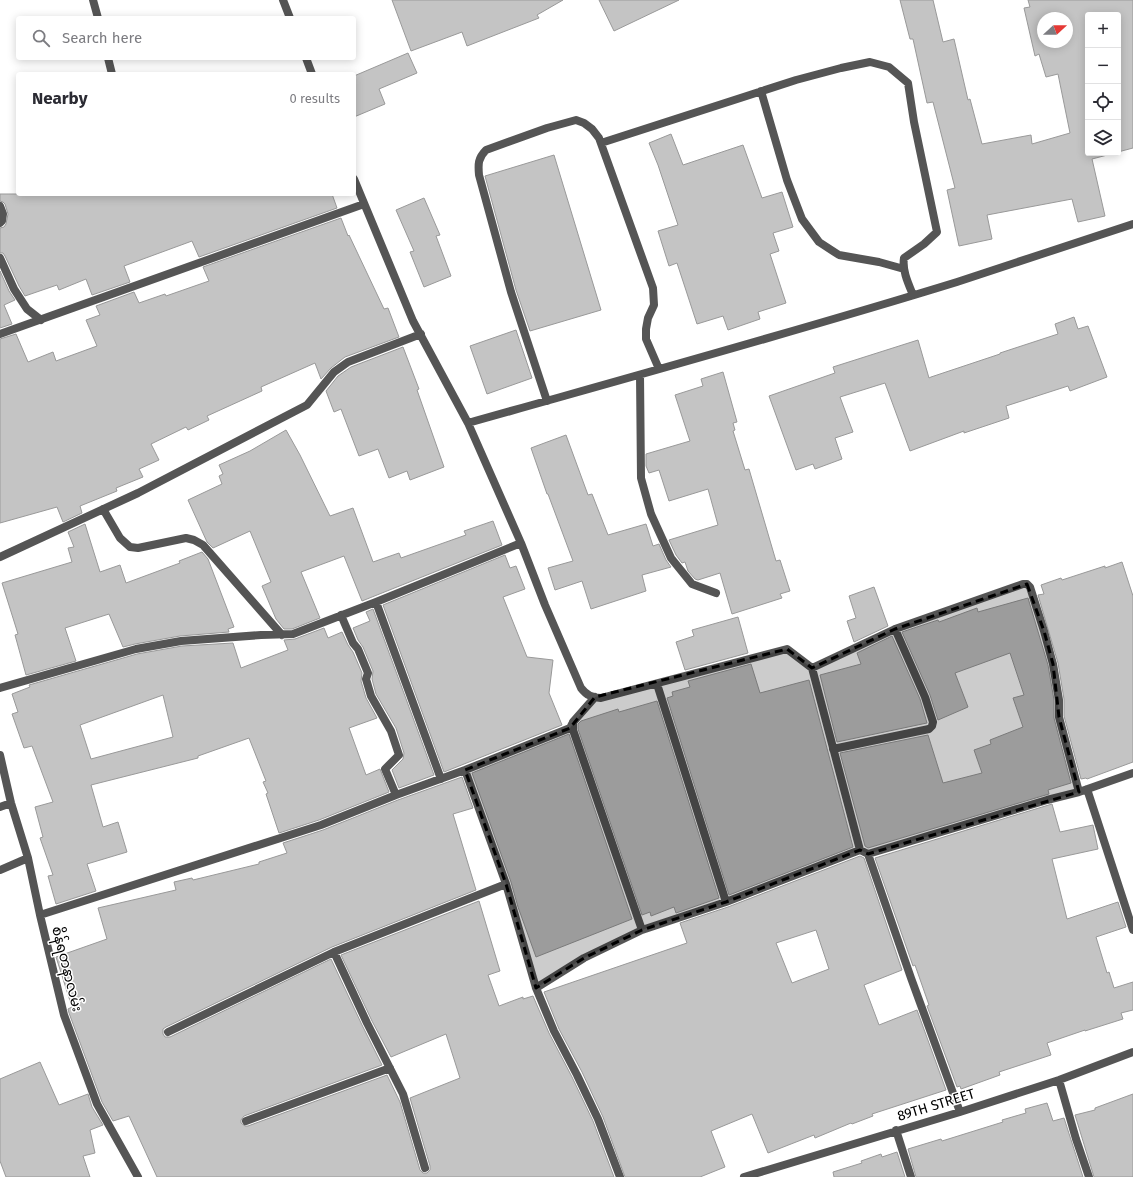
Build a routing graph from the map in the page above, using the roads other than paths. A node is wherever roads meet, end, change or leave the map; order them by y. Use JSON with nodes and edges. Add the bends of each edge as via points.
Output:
{"nodes":[{"id":1,"x":93,"y":0,"type":"edge"},
{"id":2,"x":283,"y":0,"type":"edge"},
{"id":3,"x":97,"y":16,"type":"edge"},
{"id":4,"x":289,"y":16,"type":"edge"},
{"id":5,"x":108,"y":60,"type":"edge"},
{"id":6,"x":307,"y":60,"type":"edge"},
{"id":7,"x":112,"y":72,"type":"edge"},
{"id":8,"x":311,"y":72,"type":"edge"},
{"id":9,"x":761,"y":91,"type":"junction"},
{"id":10,"x":601,"y":143,"type":"junction"},
{"id":11,"x":356,"y":183,"type":"edge"},
{"id":12,"x":364,"y":204,"type":"junction"},
{"id":13,"x":0,"y":206,"type":"edge"},
{"id":14,"x":0,"y":223,"type":"edge"},
{"id":15,"x":1133,"y":224,"type":"edge"},
{"id":16,"x":0,"y":258,"type":"edge"},
{"id":17,"x":904,"y":269,"type":"junction"},
{"id":18,"x":913,"y":295,"type":"junction"},
{"id":19,"x":40,"y":320,"type":"junction"},
{"id":20,"x":0,"y":334,"type":"edge"},
{"id":21,"x":420,"y":334,"type":"junction"},
{"id":22,"x":659,"y":369,"type":"junction"},
{"id":23,"x":640,"y":375,"type":"junction"},
{"id":24,"x":547,"y":401,"type":"junction"},
{"id":25,"x":468,"y":423,"type":"junction"},
{"id":26,"x":103,"y":509,"type":"junction"},
{"id":27,"x":521,"y":543,"type":"junction"},
{"id":28,"x":0,"y":557,"type":"edge"},
{"id":29,"x":716,"y":593,"type":"dead end"},
{"id":30,"x":376,"y":602,"type":"junction"},
{"id":31,"x":341,"y":615,"type":"junction"},
{"id":32,"x":895,"y":629,"type":"junction"},
{"id":33,"x":282,"y":635,"type":"junction"},
{"id":34,"x":812,"y":668,"type":"junction"},
{"id":35,"x":657,"y":684,"type":"junction"},
{"id":36,"x":0,"y":688,"type":"edge"},
{"id":37,"x":595,"y":697,"type":"junction"},
{"id":38,"x":573,"y":722,"type":"junction"},
{"id":39,"x":833,"y":749,"type":"junction"},
{"id":40,"x":0,"y":755,"type":"edge"},
{"id":41,"x":465,"y":770,"type":"junction"},
{"id":42,"x":1133,"y":773,"type":"edge"},
{"id":43,"x":441,"y":778,"type":"junction"},
{"id":44,"x":1083,"y":790,"type":"junction"},
{"id":45,"x":396,"y":795,"type":"junction"},
{"id":46,"x":11,"y":803,"type":"junction"},
{"id":47,"x":0,"y":807,"type":"edge"},
{"id":48,"x":860,"y":850,"type":"junction"},
{"id":49,"x":868,"y":854,"type":"junction"},
{"id":50,"x":28,"y":858,"type":"junction"},
{"id":51,"x":0,"y":870,"type":"edge"},
{"id":52,"x":506,"y":884,"type":"junction"},
{"id":53,"x":726,"y":902,"type":"junction"},
{"id":54,"x":40,"y":915,"type":"junction"},
{"id":55,"x":642,"y":930,"type":"junction"},
{"id":56,"x":1133,"y":930,"type":"edge"},
{"id":57,"x":334,"y":952,"type":"junction"},
{"id":58,"x":536,"y":988,"type":"junction"},
{"id":59,"x":168,"y":1032,"type":"dead end"},
{"id":60,"x":1133,"y":1052,"type":"edge"},
{"id":61,"x":390,"y":1068,"type":"junction"},
{"id":62,"x":1059,"y":1080,"type":"junction"},
{"id":63,"x":960,"y":1112,"type":"junction"},
{"id":64,"x":246,"y":1121,"type":"dead end"},
{"id":65,"x":896,"y":1130,"type":"junction"},
{"id":66,"x":425,"y":1168,"type":"dead end"},
{"id":67,"x":138,"y":1177,"type":"edge"},
{"id":68,"x":620,"y":1177,"type":"edge"},
{"id":69,"x":744,"y":1177,"type":"edge"},
{"id":70,"x":911,"y":1177,"type":"edge"},
{"id":71,"x":1089,"y":1177,"type":"edge"}],
"edges":[{"from":1,"to":3,"type":"street"},
{"from":2,"to":4,"type":"street"},
{"from":5,"to":7,"type":"street"},
{"from":6,"to":8,"type":"street"},
{"from":9,"to":10,"type":"street"},
{"from":9,"to":17,"type":"street","via":[[787,180],[802,219],[819,242],[839,255]]},
{"from":9,"to":17,"type":"street","via":[[870,62],[889,67],[908,83],[937,232],[904,258]]},
{"from":10,"to":22,"type":"street","via":[[654,288],[654,305],[648,318],[646,339]]},
{"from":10,"to":24,"type":"street","via":[[592,129],[576,120],[486,150],[478,163],[479,175],[511,292]]},
{"from":11,"to":12,"type":"street"},
{"from":12,"to":19,"type":"street"},
{"from":12,"to":21,"type":"street"},
{"from":13,"to":14,"type":"street","via":[[3,214]]},
{"from":15,"to":18,"type":"street"},
{"from":16,"to":19,"type":"street","via":[[14,289],[27,309]]},
{"from":17,"to":18,"type":"street"},
{"from":18,"to":22,"type":"street"},
{"from":19,"to":20,"type":"street"},
{"from":21,"to":25,"type":"street"},
{"from":21,"to":26,"type":"street","via":[[348,362],[334,372],[307,406]]},
{"from":22,"to":23,"type":"street"},
{"from":23,"to":24,"type":"street"},
{"from":23,"to":29,"type":"street","via":[[641,478],[651,514],[671,558],[683,574],[692,584]]},
{"from":24,"to":25,"type":"street"},
{"from":25,"to":27,"type":"street"},
{"from":26,"to":28,"type":"street"},
{"from":26,"to":33,"type":"street","via":[[120,538],[130,547],[138,548],[186,538],[203,545]]},
{"from":27,"to":30,"type":"street"},
{"from":27,"to":37,"type":"street","via":[[581,688],[586,694]]},
{"from":30,"to":31,"type":"street"},
{"from":30,"to":43,"type":"street"},
{"from":31,"to":33,"type":"street","via":[[293,634]]},
{"from":31,"to":45,"type":"street","via":[[368,673],[366,680],[371,696],[391,731],[399,755],[385,769]]},
{"from":32,"to":34,"type":"street"},
{"from":32,"to":39,"type":"street","via":[[925,697],[932,726],[930,729]]},
{"from":32,"to":44,"type":"street","via":[[1027,584],[1053,664],[1059,717]]},
{"from":33,"to":36,"type":"street","via":[[261,634],[181,641],[136,649]]},
{"from":34,"to":35,"type":"street","via":[[787,649]]},
{"from":34,"to":39,"type":"street"},
{"from":35,"to":37,"type":"street","via":[[601,698]]},
{"from":35,"to":53,"type":"street"},
{"from":37,"to":38,"type":"street"},
{"from":38,"to":41,"type":"street","via":[[570,728]]},
{"from":38,"to":55,"type":"street","via":[[573,730]]},
{"from":39,"to":48,"type":"street"},
{"from":40,"to":46,"type":"street","name":"စိန်ရတနာလမ်း"},
{"from":41,"to":43,"type":"street"},
{"from":41,"to":52,"type":"street"},
{"from":42,"to":44,"type":"street"},
{"from":43,"to":45,"type":"street"},
{"from":44,"to":49,"type":"street"},
{"from":44,"to":56,"type":"street"},
{"from":45,"to":54,"type":"street","via":[[321,825]]},
{"from":46,"to":47,"type":"street"},
{"from":46,"to":50,"type":"street","name":"စိန်ရတနာလမ်း"},
{"from":48,"to":49,"type":"street"},
{"from":48,"to":53,"type":"street"},
{"from":49,"to":63,"type":"street"},
{"from":50,"to":51,"type":"street"},
{"from":50,"to":54,"type":"street","name":"စိန်ရတနာလမ်း"},
{"from":52,"to":57,"type":"street"},
{"from":52,"to":58,"type":"street"},
{"from":53,"to":55,"type":"street"},
{"from":54,"to":67,"type":"street","name":"စိန်ရတနာလမ်း","via":[[64,1015],[97,1104]]},
{"from":55,"to":58,"type":"street","via":[[584,958]]},
{"from":57,"to":59,"type":"street"},
{"from":57,"to":61,"type":"street"},
{"from":58,"to":68,"type":"street","via":[[554,1031],[598,1119]]},
{"from":60,"to":62,"type":"street","name":"89TH STREET"},
{"from":61,"to":64,"type":"street"},
{"from":61,"to":66,"type":"street","via":[[403,1094]]},
{"from":62,"to":63,"type":"street","name":"89TH STREET"},
{"from":62,"to":71,"type":"street"},
{"from":63,"to":65,"type":"street","name":"89TH STREET"},
{"from":65,"to":69,"type":"street","name":"89TH STREET"},
{"from":65,"to":70,"type":"street"}]}
